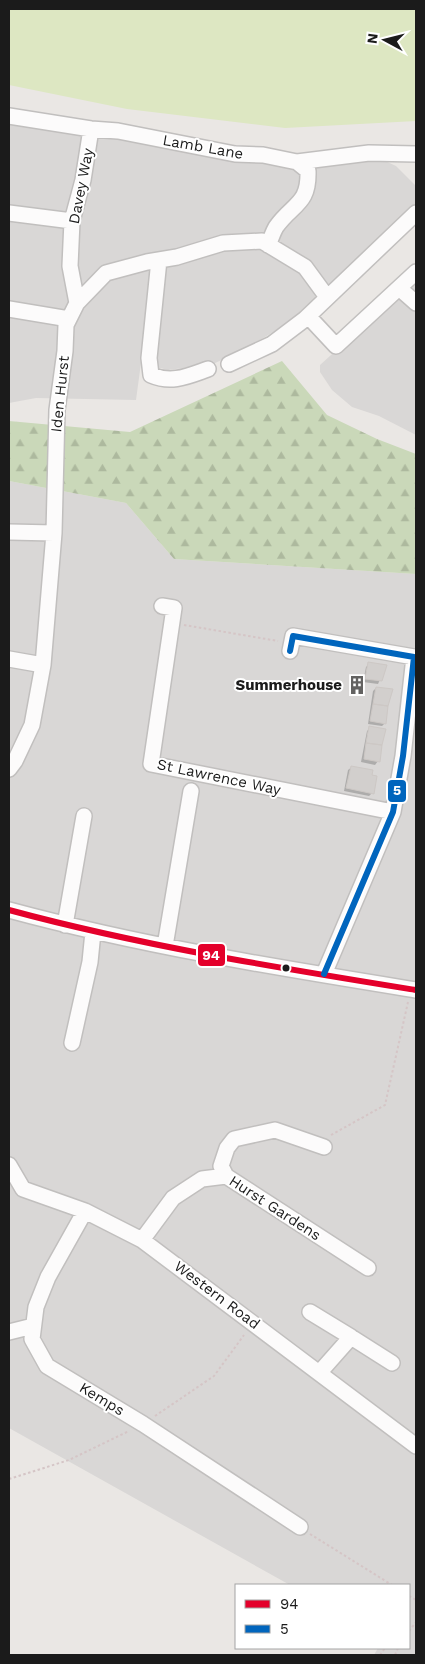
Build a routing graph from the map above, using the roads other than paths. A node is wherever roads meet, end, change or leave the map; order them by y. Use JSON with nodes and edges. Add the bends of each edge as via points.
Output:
{"nodes":[{"id":1,"x":9,"y":116,"type":"edge"},
{"id":2,"x":91,"y":129,"type":"junction"},
{"id":3,"x":416,"y":154,"type":"edge"},
{"id":4,"x":297,"y":162,"type":"junction"},
{"id":5,"x":9,"y":213,"type":"edge"},
{"id":6,"x":416,"y":213,"type":"edge"},
{"id":7,"x":72,"y":221,"type":"junction"},
{"id":8,"x":268,"y":245,"type":"junction"},
{"id":9,"x":159,"y":260,"type":"junction"},
{"id":10,"x":416,"y":272,"type":"edge"},
{"id":11,"x":399,"y":288,"type":"junction"},
{"id":12,"x":328,"y":297,"type":"junction"},
{"id":13,"x":77,"y":303,"type":"junction"},
{"id":14,"x":416,"y":303,"type":"edge"},
{"id":15,"x":9,"y":309,"type":"edge"},
{"id":16,"x":308,"y":316,"type":"junction"},
{"id":17,"x":69,"y":319,"type":"junction"},
{"id":18,"x":229,"y":364,"type":"dead end"},
{"id":19,"x":208,"y":369,"type":"dead end"},
{"id":20,"x":9,"y":532,"type":"edge"},
{"id":21,"x":54,"y":533,"type":"junction"},
{"id":22,"x":162,"y":606,"type":"dead end"},
{"id":23,"x":291,"y":647,"type":"road end"},
{"id":24,"x":9,"y":659,"type":"edge"},
{"id":25,"x":43,"y":665,"type":"junction"},
{"id":26,"x":9,"y":769,"type":"edge"},
{"id":27,"x":192,"y":791,"type":"dead end"},
{"id":28,"x":393,"y":812,"type":"junction"},
{"id":29,"x":84,"y":816,"type":"dead end"},
{"id":30,"x":9,"y":910,"type":"edge"},
{"id":31,"x":65,"y":924,"type":"junction"},
{"id":32,"x":93,"y":932,"type":"junction"},
{"id":33,"x":165,"y":946,"type":"junction"},
{"id":34,"x":324,"y":974,"type":"junction"},
{"id":35,"x":413,"y":990,"type":"edge"},
{"id":36,"x":72,"y":1043,"type":"dead end"},
{"id":37,"x":327,"y":1141,"type":"road end"},
{"id":38,"x":9,"y":1165,"type":"edge"},
{"id":39,"x":226,"y":1176,"type":"junction"},
{"id":40,"x":85,"y":1211,"type":"junction"},
{"id":41,"x":142,"y":1240,"type":"junction"},
{"id":42,"x":368,"y":1268,"type":"dead end"},
{"id":43,"x":310,"y":1312,"type":"dead end"},
{"id":44,"x":33,"y":1326,"type":"junction"},
{"id":45,"x":9,"y":1332,"type":"edge"},
{"id":46,"x":351,"y":1337,"type":"junction"},
{"id":47,"x":392,"y":1363,"type":"dead end"},
{"id":48,"x":320,"y":1372,"type":"junction"},
{"id":49,"x":416,"y":1446,"type":"edge"},
{"id":50,"x":300,"y":1527,"type":"road end"}],
"edges":[{"from":1,"to":2,"type":"street","name":"Lamb Lane"},
{"from":2,"to":4,"type":"street","name":"Lamb Lane"},
{"from":2,"to":7,"type":"street","name":"Davey Way"},
{"from":3,"to":4,"type":"street","name":"Lamb Lane","via":[[369,153]]},
{"from":4,"to":8,"type":"street","via":[[308,170],[308,188],[296,208],[276,227]]},
{"from":5,"to":7,"type":"street"},
{"from":6,"to":12,"type":"street"},
{"from":7,"to":13,"type":"street","name":"Davey Way","via":[[70,266]]},
{"from":8,"to":9,"type":"street","name":"Iden Hurst","via":[[262,241],[223,243]]},
{"from":8,"to":12,"type":"street","name":"Iden Hurst","via":[[305,267]]},
{"from":9,"to":13,"type":"street","name":"Iden Hurst","via":[[106,274]]},
{"from":9,"to":19,"type":"street","via":[[148,358],[151,375],[162,380],[176,380]]},
{"from":10,"to":11,"type":"street"},
{"from":11,"to":14,"type":"street"},
{"from":11,"to":16,"type":"street","via":[[336,346]]},
{"from":12,"to":16,"type":"street"},
{"from":13,"to":17,"type":"street","name":"Iden Hurst"},
{"from":15,"to":17,"type":"street"},
{"from":16,"to":18,"type":"street","via":[[272,344]]},
{"from":17,"to":21,"type":"street","name":"Iden Hurst","via":[[56,443]]},
{"from":20,"to":21,"type":"street"},
{"from":21,"to":25,"type":"street","name":"Iden Hurst"},
{"from":22,"to":28,"type":"street","name":"St Lawrence Way","via":[[174,608],[151,764]]},
{"from":23,"to":28,"type":"street","via":[[292,636],[414,657]]},
{"from":24,"to":25,"type":"street"},
{"from":25,"to":26,"type":"street","name":"Iden Hurst","via":[[32,725]]},
{"from":27,"to":33,"type":"street"},
{"from":28,"to":34,"type":"street"},
{"from":29,"to":31,"type":"street"},
{"from":30,"to":31,"type":"street"},
{"from":31,"to":32,"type":"street"},
{"from":32,"to":33,"type":"street"},
{"from":32,"to":36,"type":"street","via":[[90,962]]},
{"from":33,"to":34,"type":"street"},
{"from":34,"to":35,"type":"street"},
{"from":37,"to":39,"type":"street","via":[[275,1130],[234,1140],[227,1148],[221,1166]]},
{"from":38,"to":40,"type":"street","name":"Western Road","via":[[23,1189]]},
{"from":39,"to":41,"type":"street","name":"Hurst Gardens","via":[[202,1179],[172,1198]]},
{"from":39,"to":42,"type":"street","name":"Hurst Gardens"},
{"from":40,"to":41,"type":"street","name":"Western Road"},
{"from":40,"to":44,"type":"street","name":"Kemps","via":[[48,1277],[36,1307]]},
{"from":41,"to":48,"type":"street","name":"Western Road"},
{"from":43,"to":46,"type":"street"},
{"from":44,"to":45,"type":"street"},
{"from":44,"to":50,"type":"street","name":"Kemps","via":[[32,1339],[47,1366],[143,1424]]},
{"from":46,"to":47,"type":"street"},
{"from":46,"to":48,"type":"street"},
{"from":48,"to":49,"type":"street","name":"Western Road"}]}
